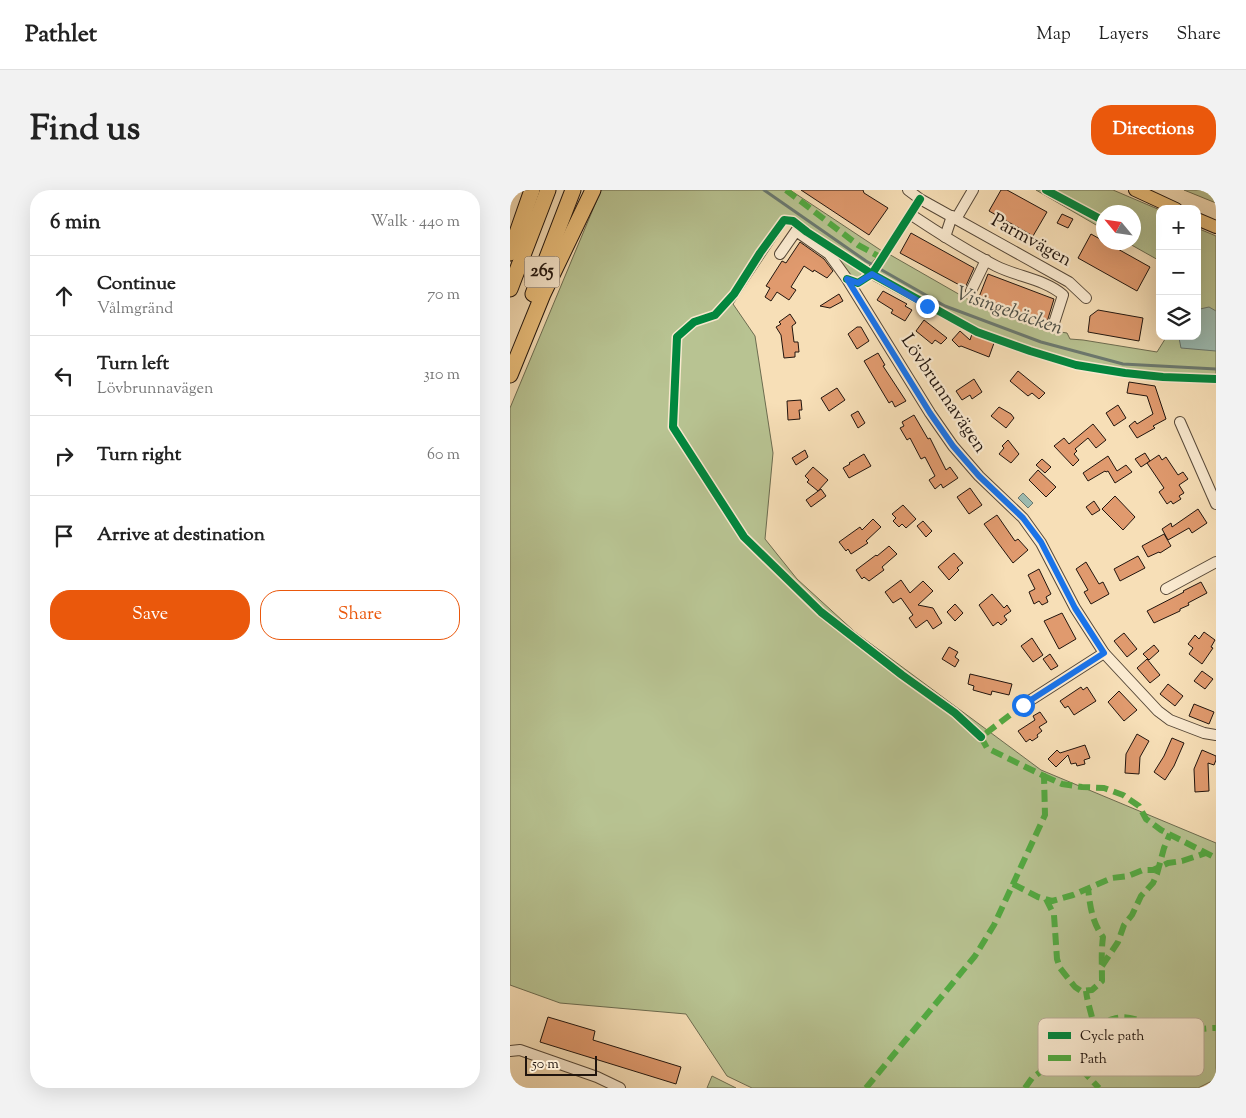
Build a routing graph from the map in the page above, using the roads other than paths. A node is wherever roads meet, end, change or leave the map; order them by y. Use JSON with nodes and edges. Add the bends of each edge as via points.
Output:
{"nodes":[{"id":1,"x":532,"y":190,"type":"edge"},
{"id":2,"x":548,"y":190,"type":"edge"},
{"id":3,"x":573,"y":190,"type":"edge"},
{"id":4,"x":593,"y":190,"type":"edge"},
{"id":5,"x":972,"y":190,"type":"edge"},
{"id":6,"x":1135,"y":190,"type":"edge"},
{"id":7,"x":1150,"y":190,"type":"edge"},
{"id":8,"x":911,"y":193,"type":"edge"},
{"id":9,"x":1168,"y":205,"type":"edge"},
{"id":10,"x":1171,"y":205,"type":"edge"},
{"id":11,"x":912,"y":216,"type":"dead end"},
{"id":12,"x":954,"y":218,"type":"junction"},
{"id":13,"x":1201,"y":221,"type":"edge"},
{"id":14,"x":1216,"y":227,"type":"edge"},
{"id":15,"x":945,"y":237,"type":"junction"},
{"id":16,"x":510,"y":253,"type":"edge"},
{"id":17,"x":780,"y":254,"type":"dead end"},
{"id":18,"x":986,"y":260,"type":"junction"},
{"id":19,"x":1033,"y":262,"type":"junction"},
{"id":20,"x":1026,"y":276,"type":"junction"},
{"id":21,"x":510,"y":289,"type":"edge"},
{"id":22,"x":971,"y":291,"type":"dead end"},
{"id":23,"x":1086,"y":298,"type":"dead end"},
{"id":24,"x":1054,"y":323,"type":"dead end"},
{"id":25,"x":510,"y":354,"type":"edge"},
{"id":26,"x":510,"y":376,"type":"edge"},
{"id":27,"x":1180,"y":422,"type":"dead end"},
{"id":28,"x":1216,"y":504,"type":"edge"},
{"id":29,"x":1216,"y":562,"type":"edge"},
{"id":30,"x":1166,"y":589,"type":"dead end"},
{"id":31,"x":1104,"y":653,"type":"junction"},
{"id":32,"x":1023,"y":705,"type":"dead end"},
{"id":33,"x":1216,"y":735,"type":"edge"},
{"id":34,"x":510,"y":1051,"type":"edge"},
{"id":35,"x":620,"y":1088,"type":"edge"}],
"edges":[{"from":1,"to":16,"type":"highway"},
{"from":2,"to":21,"type":"highway","number":"265"},
{"from":3,"to":25,"type":"highway","number":"265"},
{"from":4,"to":26,"type":"highway","via":[[543,294]]},
{"from":5,"to":12,"type":"street"},
{"from":6,"to":9,"type":"main road"},
{"from":7,"to":10,"type":"main road"},
{"from":8,"to":12,"type":"street","name":"Parmvägen"},
{"from":11,"to":15,"type":"street"},
{"from":12,"to":15,"type":"street"},
{"from":12,"to":19,"type":"street","name":"Parmvägen"},
{"from":13,"to":14,"type":"main road"},
{"from":15,"to":18,"type":"street"},
{"from":17,"to":31,"type":"street","name":"Lövbrunnavägen","via":[[796,231],[829,254],[953,446],[1023,518],[1041,542],[1075,608]]},
{"from":18,"to":20,"type":"street"},
{"from":18,"to":22,"type":"street"},
{"from":19,"to":20,"type":"street"},
{"from":19,"to":23,"type":"street","name":"Parmvägen","via":[[1069,282]]},
{"from":20,"to":24,"type":"street","via":[[1063,295]]},
{"from":27,"to":28,"type":"street"},
{"from":29,"to":30,"type":"street"},
{"from":31,"to":32,"type":"street"},
{"from":31,"to":33,"type":"street","name":"Lövbrunnavägen","via":[[1170,720]]},
{"from":34,"to":35,"type":"street","via":[[520,1050]]}]}
